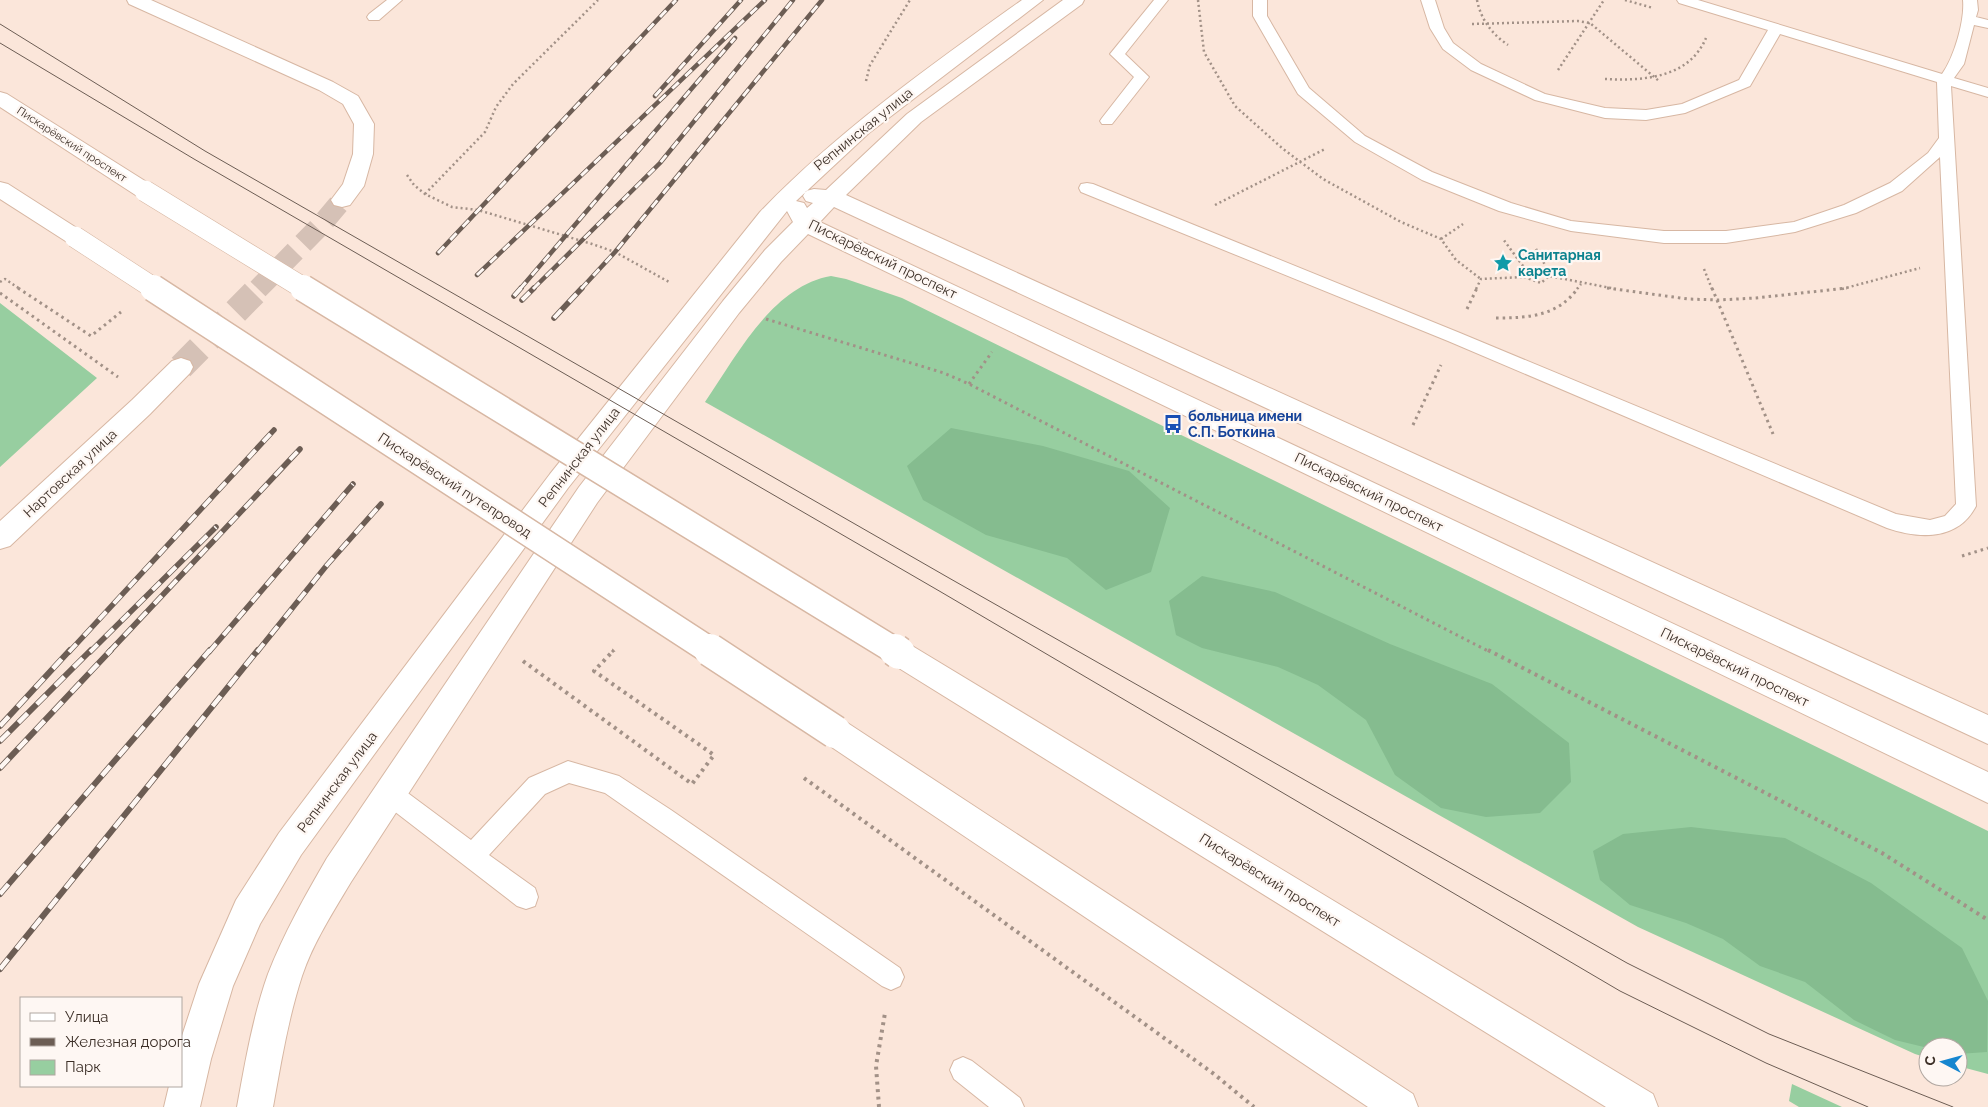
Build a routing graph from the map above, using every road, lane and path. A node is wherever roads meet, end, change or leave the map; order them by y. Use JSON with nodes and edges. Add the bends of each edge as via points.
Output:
{"nodes":[{"id":1,"x":136,"y":0,"type":"edge"},
{"id":2,"x":395,"y":0,"type":"edge"},
{"id":3,"x":598,"y":0,"type":"edge"},
{"id":4,"x":910,"y":0,"type":"edge"},
{"id":5,"x":1034,"y":0,"type":"edge"},
{"id":6,"x":1075,"y":0,"type":"edge"},
{"id":7,"x":1160,"y":0,"type":"edge"},
{"id":8,"x":1198,"y":0,"type":"edge"},
{"id":9,"x":1260,"y":0,"type":"edge"},
{"id":10,"x":1428,"y":0,"type":"edge"},
{"id":11,"x":1477,"y":0,"type":"edge"},
{"id":12,"x":1604,"y":0,"type":"edge"},
{"id":13,"x":1684,"y":0,"type":"edge"},
{"id":14,"x":1970,"y":0,"type":"edge"},
{"id":15,"x":374,"y":17,"type":"dead end"},
{"id":16,"x":1968,"y":20,"type":"junction"},
{"id":17,"x":1436,"y":22,"type":"junction"},
{"id":18,"x":1590,"y":23,"type":"junction"},
{"id":19,"x":1485,"y":24,"type":"junction"},
{"id":20,"x":1988,"y":24,"type":"edge"},
{"id":21,"x":1776,"y":28,"type":"junction"},
{"id":22,"x":1707,"y":32,"type":"dead end"},
{"id":23,"x":1513,"y":48,"type":"dead end"},
{"id":24,"x":1565,"y":72,"type":"dead end"},
{"id":25,"x":1654,"y":77,"type":"junction"},
{"id":26,"x":1603,"y":78,"type":"dead end"},
{"id":27,"x":1944,"y":81,"type":"junction"},
{"id":28,"x":865,"y":83,"type":"dead end"},
{"id":29,"x":1988,"y":93,"type":"edge"},
{"id":30,"x":0,"y":98,"type":"edge"},
{"id":31,"x":1685,"y":108,"type":"junction"},
{"id":32,"x":1107,"y":121,"type":"dead end"},
{"id":33,"x":1946,"y":140,"type":"junction"},
{"id":34,"x":1333,"y":145,"type":"dead end"},
{"id":35,"x":1301,"y":162,"type":"junction"},
{"id":36,"x":407,"y":175,"type":"dead end"},
{"id":37,"x":1087,"y":188,"type":"dead end"},
{"id":38,"x":0,"y":189,"type":"edge"},
{"id":39,"x":425,"y":194,"type":"junction"},
{"id":40,"x":788,"y":195,"type":"junction"},
{"id":41,"x":832,"y":197,"type":"junction"},
{"id":42,"x":342,"y":200,"type":"tunnel mouth"},
{"id":43,"x":1207,"y":209,"type":"dead end"},
{"id":44,"x":805,"y":224,"type":"junction"},
{"id":45,"x":1701,"y":262,"type":"dead end"},
{"id":46,"x":1924,"y":266,"type":"dead end"},
{"id":47,"x":1524,"y":277,"type":"dead end"},
{"id":48,"x":1481,"y":279,"type":"dead end"},
{"id":49,"x":0,"y":282,"type":"edge"},
{"id":50,"x":668,"y":282,"type":"dead end"},
{"id":51,"x":1581,"y":284,"type":"junction"},
{"id":52,"x":0,"y":293,"type":"edge"},
{"id":53,"x":1718,"y":300,"type":"junction"},
{"id":54,"x":121,"y":312,"type":"dead end"},
{"id":55,"x":1491,"y":318,"type":"dead end"},
{"id":56,"x":765,"y":319,"type":"dead end"},
{"id":57,"x":995,"y":347,"type":"dead end"},
{"id":58,"x":181,"y":367,"type":"tunnel mouth"},
{"id":59,"x":120,"y":379,"type":"dead end"},
{"id":60,"x":969,"y":384,"type":"junction"},
{"id":61,"x":1774,"y":437,"type":"dead end"},
{"id":62,"x":0,"y":538,"type":"edge"},
{"id":63,"x":615,"y":649,"type":"dead end"},
{"id":64,"x":517,"y":656,"type":"dead end"},
{"id":65,"x":1988,"y":730,"type":"edge"},
{"id":66,"x":804,"y":778,"type":"dead end"},
{"id":67,"x":1988,"y":788,"type":"edge"},
{"id":68,"x":389,"y":793,"type":"junction"},
{"id":69,"x":472,"y":856,"type":"junction"},
{"id":70,"x":526,"y":897,"type":"dead end"},
{"id":71,"x":1988,"y":920,"type":"edge"},
{"id":72,"x":891,"y":977,"type":"joint"},
{"id":73,"x":963,"y":1070,"type":"dead end"},
{"id":74,"x":182,"y":1107,"type":"edge"},
{"id":75,"x":255,"y":1107,"type":"edge"},
{"id":76,"x":878,"y":1107,"type":"edge"},
{"id":77,"x":1011,"y":1107,"type":"edge"},
{"id":78,"x":1254,"y":1107,"type":"edge"},
{"id":79,"x":1400,"y":1107,"type":"edge"},
{"id":80,"x":1640,"y":1107,"type":"edge"}],
"edges":[{"from":1,"to":42,"type":"street","via":[[326,86],[350,100],[364,124],[363,154],[353,186]]},
{"from":2,"to":15,"type":"lane"},
{"from":3,"to":39,"type":"path","via":[[514,84],[496,107],[485,132]]},
{"from":4,"to":28,"type":"path","via":[[870,65]]},
{"from":5,"to":40,"type":"street","name":"Репнинская улица","via":[[845,140]]},
{"from":6,"to":41,"type":"street","name":"Репнинская улица","via":[[914,118]]},
{"from":7,"to":32,"type":"lane","via":[[1117,54],[1142,77]]},
{"from":8,"to":35,"type":"path","via":[[1204,52],[1235,106]]},
{"from":9,"to":33,"type":"lane","via":[[1260,16],[1303,91],[1360,139],[1427,176],[1505,207],[1571,226],[1664,237],[1726,237],[1795,228],[1850,210],[1896,187],[1933,156]]},
{"from":10,"to":17,"type":"lane"},
{"from":11,"to":19,"type":"path"},
{"from":12,"to":18,"type":"path"},
{"from":13,"to":21,"type":"lane"},
{"from":14,"to":16,"type":"lane"},
{"from":16,"to":20,"type":"lane"},
{"from":16,"to":27,"type":"lane","via":[[1957,64]]},
{"from":17,"to":19,"type":"path"},
{"from":17,"to":31,"type":"lane","via":[[1448,46],[1476,68],[1540,98],[1605,113],[1646,115]]},
{"from":18,"to":19,"type":"path"},
{"from":18,"to":24,"type":"path","via":[[1558,71]]},
{"from":18,"to":25,"type":"path"},
{"from":19,"to":23,"type":"path"},
{"from":21,"to":27,"type":"lane"},
{"from":21,"to":31,"type":"lane","via":[[1745,83]]},
{"from":22,"to":25,"type":"path","via":[[1704,47],[1691,61]]},
{"from":25,"to":26,"type":"path"},
{"from":25,"to":31,"type":"path"},
{"from":27,"to":29,"type":"lane"},
{"from":27,"to":33,"type":"lane"},
{"from":30,"to":80,"type":"street","name":"Пискарёвский проспект","bridge":true,"via":[[145,191]]},
{"from":33,"to":37,"type":"lane","via":[[1966,506],[1951,522],[1930,528],[1894,522],[1454,337]]},
{"from":34,"to":35,"type":"path"},
{"from":35,"to":43,"type":"path"},
{"from":35,"to":48,"type":"path","via":[[1400,222],[1441,239],[1456,260]]},
{"from":36,"to":39,"type":"path"},
{"from":38,"to":79,"type":"street","name":"Пискарёвский путепровод","bridge":true,"via":[[835,732]]},
{"from":39,"to":50,"type":"path","via":[[452,207],[478,210],[615,252]]},
{"from":40,"to":41,"type":"street","name":"Пискарёвский проспект"},
{"from":40,"to":44,"type":"street","name":"Пискарёвский проспект"},
{"from":40,"to":74,"type":"street","name":"Репнинская улица","via":[[560,481],[290,844],[248,912],[216,984]]},
{"from":41,"to":44,"type":"street","name":"Репнинская улица"},
{"from":41,"to":65,"type":"street","name":"Пискарёвский проспект"},
{"from":44,"to":67,"type":"street","name":"Пискарёвский проспект"},
{"from":44,"to":68,"type":"street","name":"Репнинская улица","via":[[773,256],[731,307],[588,495]]},
{"from":45,"to":53,"type":"path"},
{"from":46,"to":53,"type":"path","via":[[1838,290]]},
{"from":47,"to":51,"type":"path","via":[[1541,283],[1549,276]]},
{"from":49,"to":54,"type":"path","via":[[5,279],[91,336]]},
{"from":51,"to":53,"type":"path"},
{"from":51,"to":55,"type":"path","via":[[1574,296],[1557,311],[1531,318]]},
{"from":52,"to":59,"type":"path"},
{"from":53,"to":61,"type":"path"},
{"from":56,"to":60,"type":"path","via":[[944,373]]},
{"from":57,"to":60,"type":"path"},
{"from":58,"to":62,"type":"street","name":"Нартовская улица"},
{"from":60,"to":71,"type":"path","via":[[1882,853]]},
{"from":63,"to":64,"type":"path","via":[[594,671],[714,755],[692,784]]},
{"from":66,"to":78,"type":"path","via":[[1206,1068]]},
{"from":68,"to":69,"type":"lane"},
{"from":68,"to":75,"type":"street","name":"Репнинская улица","via":[[307,924],[285,975],[267,1042]]},
{"from":69,"to":70,"type":"lane"},
{"from":69,"to":72,"type":"lane","via":[[537,786],[568,772],[576,774],[610,784],[626,794]]},
{"from":72,"to":76,"type":"path","via":[[876,1066]]},
{"from":73,"to":77,"type":"lane"}]}
